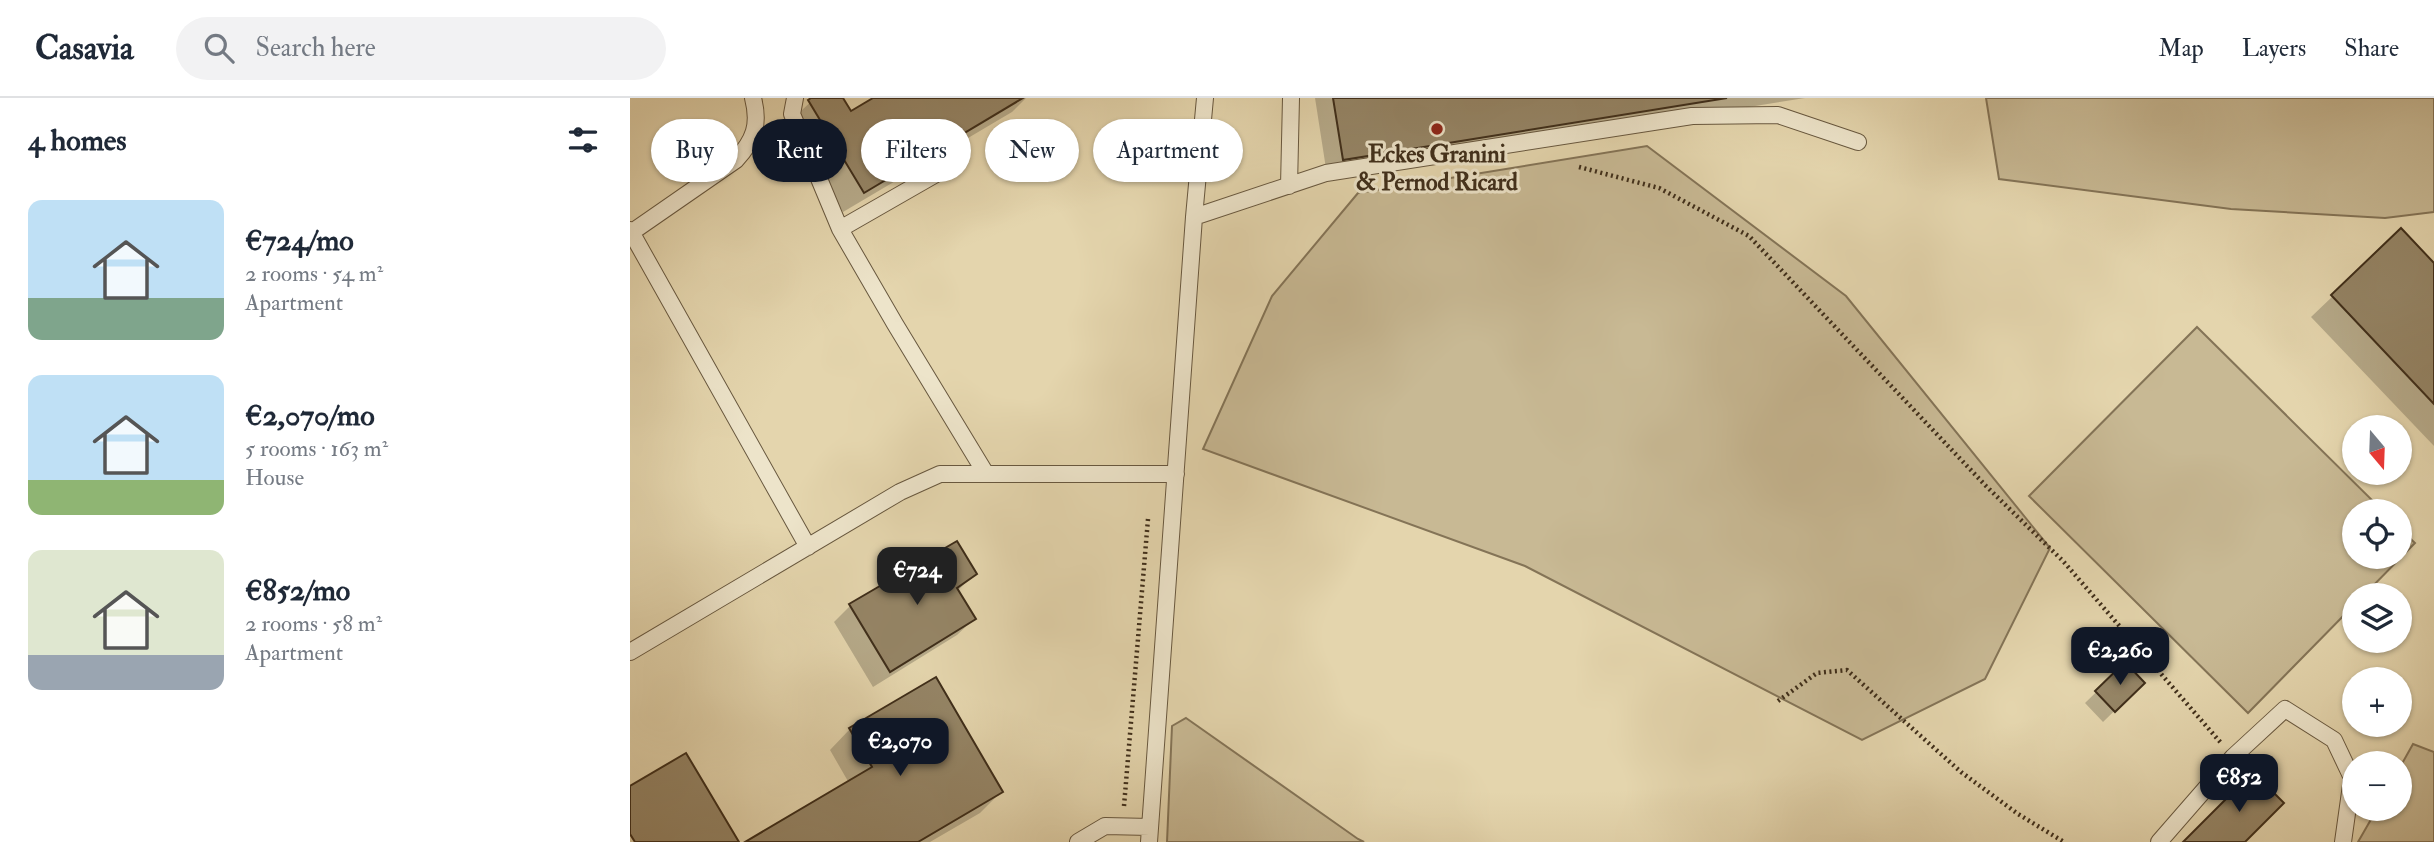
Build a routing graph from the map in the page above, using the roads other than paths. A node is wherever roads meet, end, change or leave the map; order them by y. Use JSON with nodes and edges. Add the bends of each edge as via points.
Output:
{"nodes":[{"id":1,"x":753,"y":98,"type":"edge"},
{"id":2,"x":795,"y":98,"type":"edge"},
{"id":3,"x":1205,"y":98,"type":"edge"},
{"id":4,"x":1291,"y":98,"type":"edge"},
{"id":5,"x":1858,"y":142,"type":"dead end"},
{"id":6,"x":922,"y":182,"type":"edge"},
{"id":7,"x":1289,"y":186,"type":"junction"},
{"id":8,"x":1194,"y":217,"type":"junction"},
{"id":9,"x":840,"y":229,"type":"junction"},
{"id":10,"x":631,"y":231,"type":"edge"},
{"id":11,"x":986,"y":474,"type":"junction"},
{"id":12,"x":1176,"y":474,"type":"junction"},
{"id":13,"x":808,"y":547,"type":"junction"},
{"id":14,"x":630,"y":652,"type":"edge"},
{"id":15,"x":1149,"y":835,"type":"edge"},
{"id":16,"x":1078,"y":842,"type":"edge"},
{"id":17,"x":2159,"y":842,"type":"edge"},
{"id":18,"x":2343,"y":842,"type":"edge"}],
"edges":[{"from":1,"to":10,"type":"lane","via":[[755,128],[750,145],[736,160]]},
{"from":2,"to":9,"type":"lane","via":[[792,114]]},
{"from":3,"to":8,"type":"lane"},
{"from":4,"to":7,"type":"lane"},
{"from":5,"to":7,"type":"lane","via":[[1778,115],[1692,117],[1326,173]]},
{"from":6,"to":9,"type":"lane"},
{"from":7,"to":8,"type":"lane"},
{"from":8,"to":12,"type":"lane"},
{"from":9,"to":11,"type":"lane"},
{"from":10,"to":13,"type":"lane"},
{"from":11,"to":12,"type":"lane"},
{"from":11,"to":13,"type":"lane","via":[[940,474],[900,492]]},
{"from":12,"to":15,"type":"lane"},
{"from":13,"to":14,"type":"lane"},
{"from":15,"to":16,"type":"lane","via":[[1105,826]]},
{"from":17,"to":18,"type":"lane","via":[[2233,757],[2285,709],[2334,740],[2352,778]]}]}
